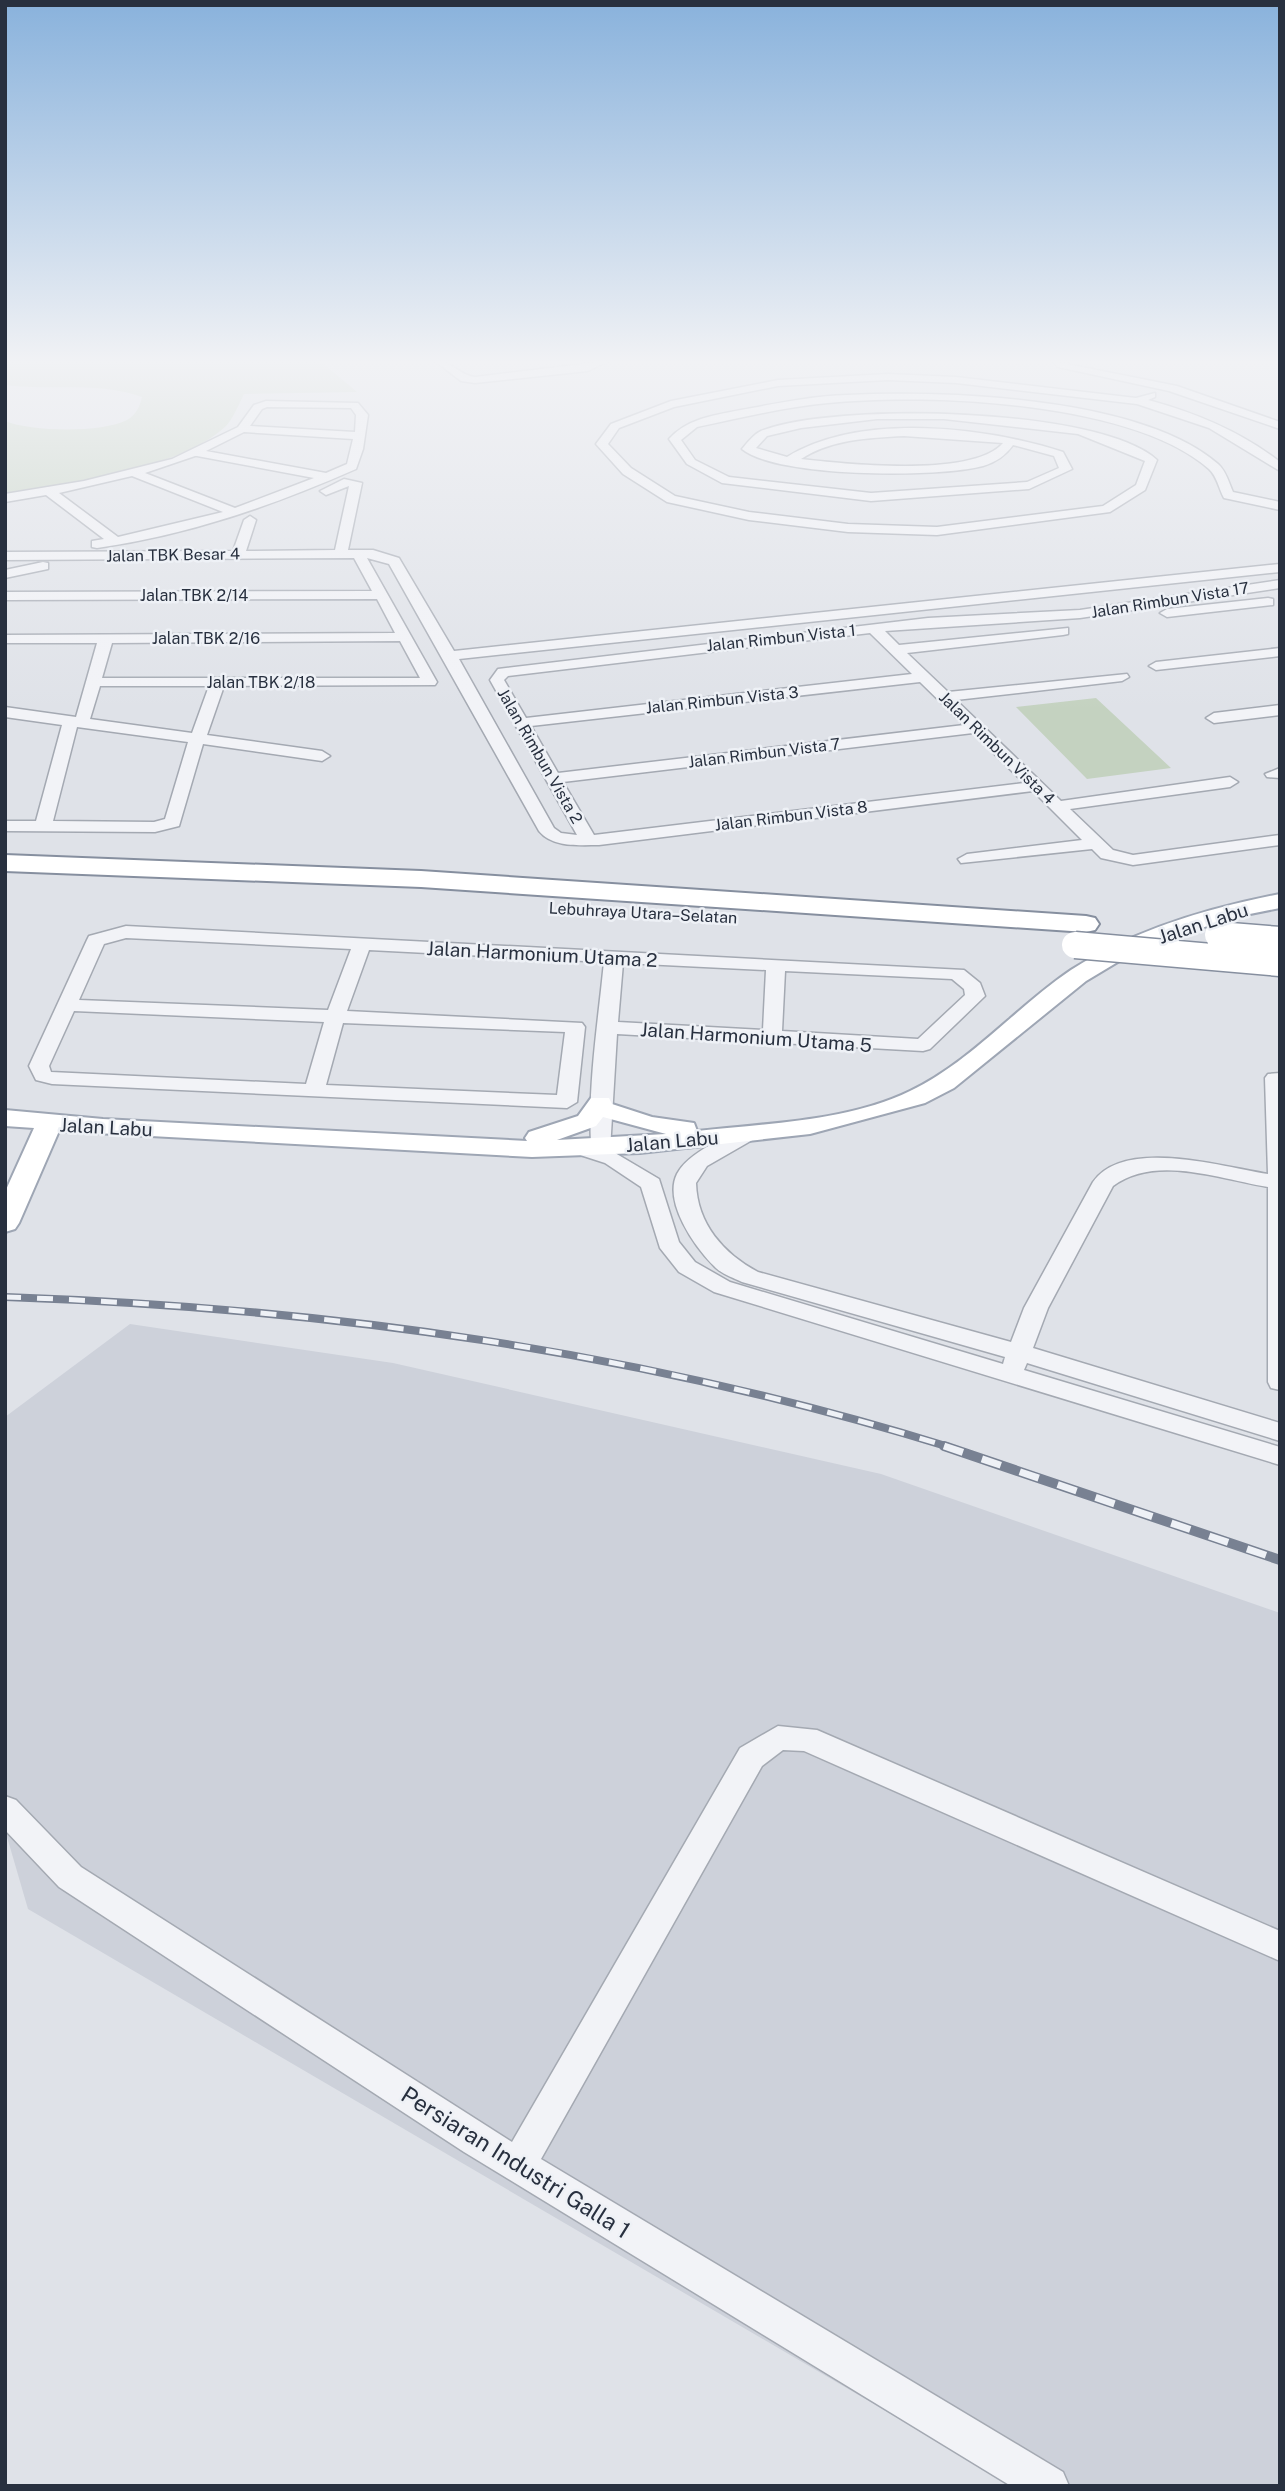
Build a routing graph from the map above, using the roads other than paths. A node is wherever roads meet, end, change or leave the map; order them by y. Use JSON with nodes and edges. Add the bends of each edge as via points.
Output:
{"nodes":[{"id":1,"x":116,"y":477,"type":"edge"},
{"id":2,"x":146,"y":477,"type":"edge"},
{"id":3,"x":327,"y":477,"type":"edge"},
{"id":4,"x":637,"y":477,"type":"edge"},
{"id":5,"x":721,"y":477,"type":"edge"},
{"id":6,"x":1047,"y":477,"type":"edge"},
{"id":7,"x":1145,"y":477,"type":"edge"},
{"id":8,"x":1220,"y":477,"type":"edge"},
{"id":9,"x":50,"y":492,"type":"junction"},
{"id":10,"x":5,"y":498,"type":"edge"},
{"id":11,"x":305,"y":500,"type":"dead end"},
{"id":12,"x":1280,"y":506,"type":"edge"},
{"id":13,"x":236,"y":513,"type":"junction"},
{"id":14,"x":250,"y":520,"type":"dead end"},
{"id":15,"x":116,"y":542,"type":"junction"},
{"id":16,"x":5,"y":545,"type":"edge"},
{"id":17,"x":358,"y":553,"type":"junction"},
{"id":18,"x":341,"y":554,"type":"junction"},
{"id":19,"x":238,"y":555,"type":"junction"},
{"id":20,"x":5,"y":556,"type":"edge"},
{"id":21,"x":76,"y":556,"type":"junction"},
{"id":22,"x":1280,"y":568,"type":"edge"},
{"id":23,"x":5,"y":574,"type":"edge"},
{"id":24,"x":1280,"y":584,"type":"edge"},
{"id":25,"x":1247,"y":588,"type":"junction"},
{"id":26,"x":1053,"y":592,"type":"junction"},
{"id":27,"x":1034,"y":594,"type":"junction"},
{"id":28,"x":382,"y":595,"type":"junction"},
{"id":29,"x":5,"y":596,"type":"edge"},
{"id":30,"x":1274,"y":605,"type":"edge"},
{"id":31,"x":1080,"y":614,"type":"junction"},
{"id":32,"x":1162,"y":614,"type":"dead end"},
{"id":33,"x":1061,"y":623,"type":"junction"},
{"id":34,"x":873,"y":628,"type":"junction"},
{"id":35,"x":407,"y":637,"type":"junction"},
{"id":36,"x":106,"y":638,"type":"junction"},
{"id":37,"x":5,"y":639,"type":"edge"},
{"id":38,"x":895,"y":650,"type":"junction"},
{"id":39,"x":1280,"y":652,"type":"edge"},
{"id":40,"x":450,"y":656,"type":"junction"},
{"id":41,"x":1156,"y":666,"type":"dead end"},
{"id":42,"x":503,"y":672,"type":"joint"},
{"id":43,"x":924,"y":677,"type":"junction"},
{"id":44,"x":1122,"y":677,"type":"dead end"},
{"id":45,"x":93,"y":682,"type":"junction"},
{"id":46,"x":218,"y":682,"type":"junction"},
{"id":47,"x":944,"y":697,"type":"junction"},
{"id":48,"x":1280,"y":710,"type":"edge"},
{"id":49,"x":5,"y":712,"type":"edge"},
{"id":50,"x":1214,"y":718,"type":"dead end"},
{"id":51,"x":76,"y":721,"type":"junction"},
{"id":52,"x":521,"y":723,"type":"junction"},
{"id":53,"x":976,"y":728,"type":"junction"},
{"id":54,"x":199,"y":738,"type":"junction"},
{"id":55,"x":323,"y":756,"type":"dead end"},
{"id":56,"x":553,"y":778,"type":"junction"},
{"id":57,"x":1230,"y":782,"type":"dead end"},
{"id":58,"x":1036,"y":786,"type":"junction"},
{"id":59,"x":1058,"y":807,"type":"junction"},
{"id":60,"x":5,"y":826,"type":"edge"},
{"id":61,"x":43,"y":826,"type":"junction"},
{"id":62,"x":547,"y":831,"type":"joint"},
{"id":63,"x":588,"y":840,"type":"junction"},
{"id":64,"x":1280,"y":840,"type":"edge"},
{"id":65,"x":1096,"y":843,"type":"junction"},
{"id":66,"x":967,"y":859,"type":"dead end"},
{"id":67,"x":5,"y":863,"type":"edge"},
{"id":68,"x":5,"y":883,"type":"edge"},
{"id":69,"x":1280,"y":901,"type":"edge"},
{"id":70,"x":126,"y":932,"type":"joint"},
{"id":71,"x":1080,"y":934,"type":"junction"},
{"id":72,"x":1280,"y":940,"type":"edge"},
{"id":73,"x":362,"y":945,"type":"junction"},
{"id":74,"x":614,"y":956,"type":"junction"},
{"id":75,"x":1280,"y":963,"type":"edge"},
{"id":76,"x":776,"y":965,"type":"junction"},
{"id":77,"x":67,"y":1005,"type":"junction"},
{"id":78,"x":335,"y":1017,"type":"junction"},
{"id":79,"x":605,"y":1027,"type":"junction"},
{"id":80,"x":772,"y":1038,"type":"junction"},
{"id":81,"x":908,"y":1046,"type":"joint"},
{"id":82,"x":1275,"y":1078,"type":"dead end"},
{"id":83,"x":314,"y":1090,"type":"junction"},
{"id":84,"x":600,"y":1106,"type":"junction"},
{"id":85,"x":5,"y":1118,"type":"edge"},
{"id":86,"x":5,"y":1126,"type":"edge"},
{"id":87,"x":747,"y":1135,"type":"junction"},
{"id":88,"x":41,"y":1142,"type":"junction"},
{"id":89,"x":491,"y":1147,"type":"junction"},
{"id":90,"x":590,"y":1147,"type":"junction"},
{"id":91,"x":1279,"y":1182,"type":"edge"},
{"id":92,"x":5,"y":1223,"type":"edge"},
{"id":93,"x":1014,"y":1364,"type":"junction"},
{"id":94,"x":1280,"y":1382,"type":"edge"},
{"id":95,"x":1280,"y":1432,"type":"edge"},
{"id":96,"x":1280,"y":1457,"type":"edge"},
{"id":97,"x":5,"y":1809,"type":"edge"},
{"id":98,"x":1280,"y":1946,"type":"edge"},
{"id":99,"x":518,"y":2165,"type":"junction"},
{"id":100,"x":1049,"y":2486,"type":"edge"}],
"edges":[{"from":1,"to":9,"type":"street"},
{"from":2,"to":13,"type":"street"},
{"from":3,"to":13,"type":"street"},
{"from":4,"to":7,"type":"street","via":[[671,499],[762,518],[848,528],[937,531],[1106,509],[1141,487]]},
{"from":5,"to":6,"type":"street","via":[[871,497],[1029,485]]},
{"from":8,"to":12,"type":"street","via":[[1228,495]]},
{"from":9,"to":10,"type":"street"},
{"from":9,"to":15,"type":"street"},
{"from":11,"to":18,"type":"street","via":[[355,482]]},
{"from":13,"to":15,"type":"street"},
{"from":14,"to":19,"type":"street"},
{"from":15,"to":16,"type":"street"},
{"from":17,"to":18,"type":"street","name":"Jalan TBK Besar 4"},
{"from":17,"to":28,"type":"street"},
{"from":17,"to":40,"type":"street","name":"Jalan TBK Besar 4","via":[[394,561]]},
{"from":18,"to":19,"type":"street","name":"Jalan TBK Besar 4"},
{"from":19,"to":21,"type":"street","name":"Jalan TBK Besar 4"},
{"from":20,"to":21,"type":"street","name":"Jalan TBK Besar 4"},
{"from":21,"to":23,"type":"street"},
{"from":22,"to":26,"type":"street"},
{"from":24,"to":25,"type":"street","name":"Jalan Rimbun Vista 17"},
{"from":25,"to":30,"type":"street"},
{"from":25,"to":31,"type":"street","name":"Jalan Rimbun Vista 17"},
{"from":26,"to":27,"type":"street"},
{"from":26,"to":31,"type":"street"},
{"from":27,"to":33,"type":"street"},
{"from":27,"to":40,"type":"street"},
{"from":28,"to":29,"type":"street","name":"Jalan TBK 2/14"},
{"from":28,"to":35,"type":"street"},
{"from":30,"to":32,"type":"street"},
{"from":31,"to":33,"type":"street","name":"Jalan Rimbun Vista 17"},
{"from":33,"to":34,"type":"street","name":"Jalan Rimbun Vista 1"},
{"from":33,"to":38,"type":"street"},
{"from":34,"to":38,"type":"street","name":"Jalan Rimbun Vista 4"},
{"from":34,"to":42,"type":"street","name":"Jalan Rimbun Vista 1"},
{"from":35,"to":36,"type":"street","name":"Jalan TBK 2/16"},
{"from":35,"to":46,"type":"street","name":"Jalan TBK 2/18","via":[[430,681]]},
{"from":36,"to":37,"type":"street","name":"Jalan TBK 2/16"},
{"from":36,"to":45,"type":"street"},
{"from":38,"to":43,"type":"street","name":"Jalan Rimbun Vista 4"},
{"from":39,"to":41,"type":"street"},
{"from":40,"to":62,"type":"street","name":"Jalan TBK Besar 4"},
{"from":42,"to":52,"type":"street","name":"Jalan Rimbun Vista 2","via":[[497,680]]},
{"from":43,"to":47,"type":"street","name":"Jalan Rimbun Vista 4"},
{"from":43,"to":52,"type":"street","name":"Jalan Rimbun Vista 3"},
{"from":44,"to":47,"type":"street"},
{"from":45,"to":46,"type":"street","name":"Jalan TBK 2/18"},
{"from":45,"to":51,"type":"street"},
{"from":46,"to":54,"type":"street"},
{"from":47,"to":53,"type":"street","name":"Jalan Rimbun Vista 4"},
{"from":48,"to":50,"type":"street"},
{"from":49,"to":51,"type":"street"},
{"from":51,"to":54,"type":"street"},
{"from":51,"to":61,"type":"street"},
{"from":52,"to":56,"type":"street","name":"Jalan Rimbun Vista 2"},
{"from":53,"to":56,"type":"street","name":"Jalan Rimbun Vista 7"},
{"from":53,"to":58,"type":"street","name":"Jalan Rimbun Vista 4"},
{"from":54,"to":55,"type":"street"},
{"from":54,"to":61,"type":"street","via":[[173,822],[155,827]]},
{"from":56,"to":63,"type":"street","name":"Jalan Rimbun Vista 2"},
{"from":57,"to":59,"type":"street"},
{"from":58,"to":59,"type":"street","name":"Jalan Rimbun Vista 4"},
{"from":58,"to":63,"type":"street","name":"Jalan Rimbun Vista 8"},
{"from":59,"to":65,"type":"street","name":"Jalan Rimbun Vista 4"},
{"from":60,"to":61,"type":"street"},
{"from":62,"to":63,"type":"street","name":"Jalan Rimbun Vista 8","via":[[556,837]]},
{"from":64,"to":65,"type":"street","name":"Jalan Rimbun Vista 4","via":[[1126,860],[1107,854]]},
{"from":65,"to":66,"type":"street"},
{"from":67,"to":71,"type":"highway","name":"Lebuhraya Utara–Selatan","via":[[609,890]]},
{"from":68,"to":71,"type":"highway","name":"Lebuhraya Utara–Selatan","via":[[201,888]]},
{"from":69,"to":87,"type":"main road","name":"Jalan Labu","via":[[1219,913],[1113,956],[1079,976],[945,1083],[916,1098],[867,1113]]},
{"from":70,"to":73,"type":"street","name":"Jalan Harmonium Utama 2"},
{"from":70,"to":77,"type":"street","via":[[96,940]]},
{"from":71,"to":72,"type":"highway","name":"Lebuhraya Utara–Selatan","bridge":true},
{"from":71,"to":75,"type":"highway","name":"Lebuhraya Utara–Selatan","bridge":true},
{"from":73,"to":74,"type":"street","name":"Jalan Harmonium Utama 2"},
{"from":73,"to":78,"type":"street"},
{"from":74,"to":76,"type":"street","name":"Jalan Harmonium Utama 2"},
{"from":74,"to":79,"type":"street"},
{"from":76,"to":80,"type":"street"},
{"from":76,"to":81,"type":"street","name":"Jalan Harmonium Utama 2","via":[[957,974],[973,987],[975,996],[923,1045]]},
{"from":77,"to":78,"type":"street"},
{"from":77,"to":83,"type":"street","via":[[39,1066],[43,1076]]},
{"from":78,"to":83,"type":"street"},
{"from":78,"to":83,"type":"street","via":[[575,1027],[567,1102]]},
{"from":79,"to":80,"type":"street","name":"Jalan Harmonium Utama 5"},
{"from":79,"to":84,"type":"street"},
{"from":80,"to":81,"type":"street","name":"Jalan Harmonium Utama 5"},
{"from":82,"to":91,"type":"street"},
{"from":84,"to":87,"type":"main road","via":[[648,1125]]},
{"from":84,"to":89,"type":"main road","via":[[587,1121],[572,1128]]},
{"from":84,"to":90,"type":"street"},
{"from":85,"to":88,"type":"main road","name":"Jalan Labu"},
{"from":86,"to":88,"type":"main road"},
{"from":87,"to":90,"type":"main road","name":"Jalan Labu"},
{"from":87,"to":93,"type":"street","via":[[703,1160],[688,1174],[684,1186],[696,1224],[724,1263],[750,1277]]},
{"from":88,"to":89,"type":"main road","name":"Jalan Labu","via":[[103,1127]]},
{"from":88,"to":92,"type":"main road"},
{"from":89,"to":90,"type":"main road","name":"Jalan Labu"},
{"from":90,"to":93,"type":"street","via":[[651,1184],[668,1243],[687,1268],[722,1287]]},
{"from":91,"to":93,"type":"street","via":[[1159,1164],[1118,1172],[1104,1182],[1036,1308]]},
{"from":91,"to":94,"type":"street"},
{"from":93,"to":95,"type":"street"},
{"from":93,"to":96,"type":"street"},
{"from":97,"to":99,"type":"street","name":"Persiaran Industri Galla 1","via":[[70,1877]]},
{"from":98,"to":99,"type":"street","via":[[807,1740],[778,1738],[751,1757]]},
{"from":99,"to":100,"type":"street","name":"Persiaran Industri Galla 1"}]}
